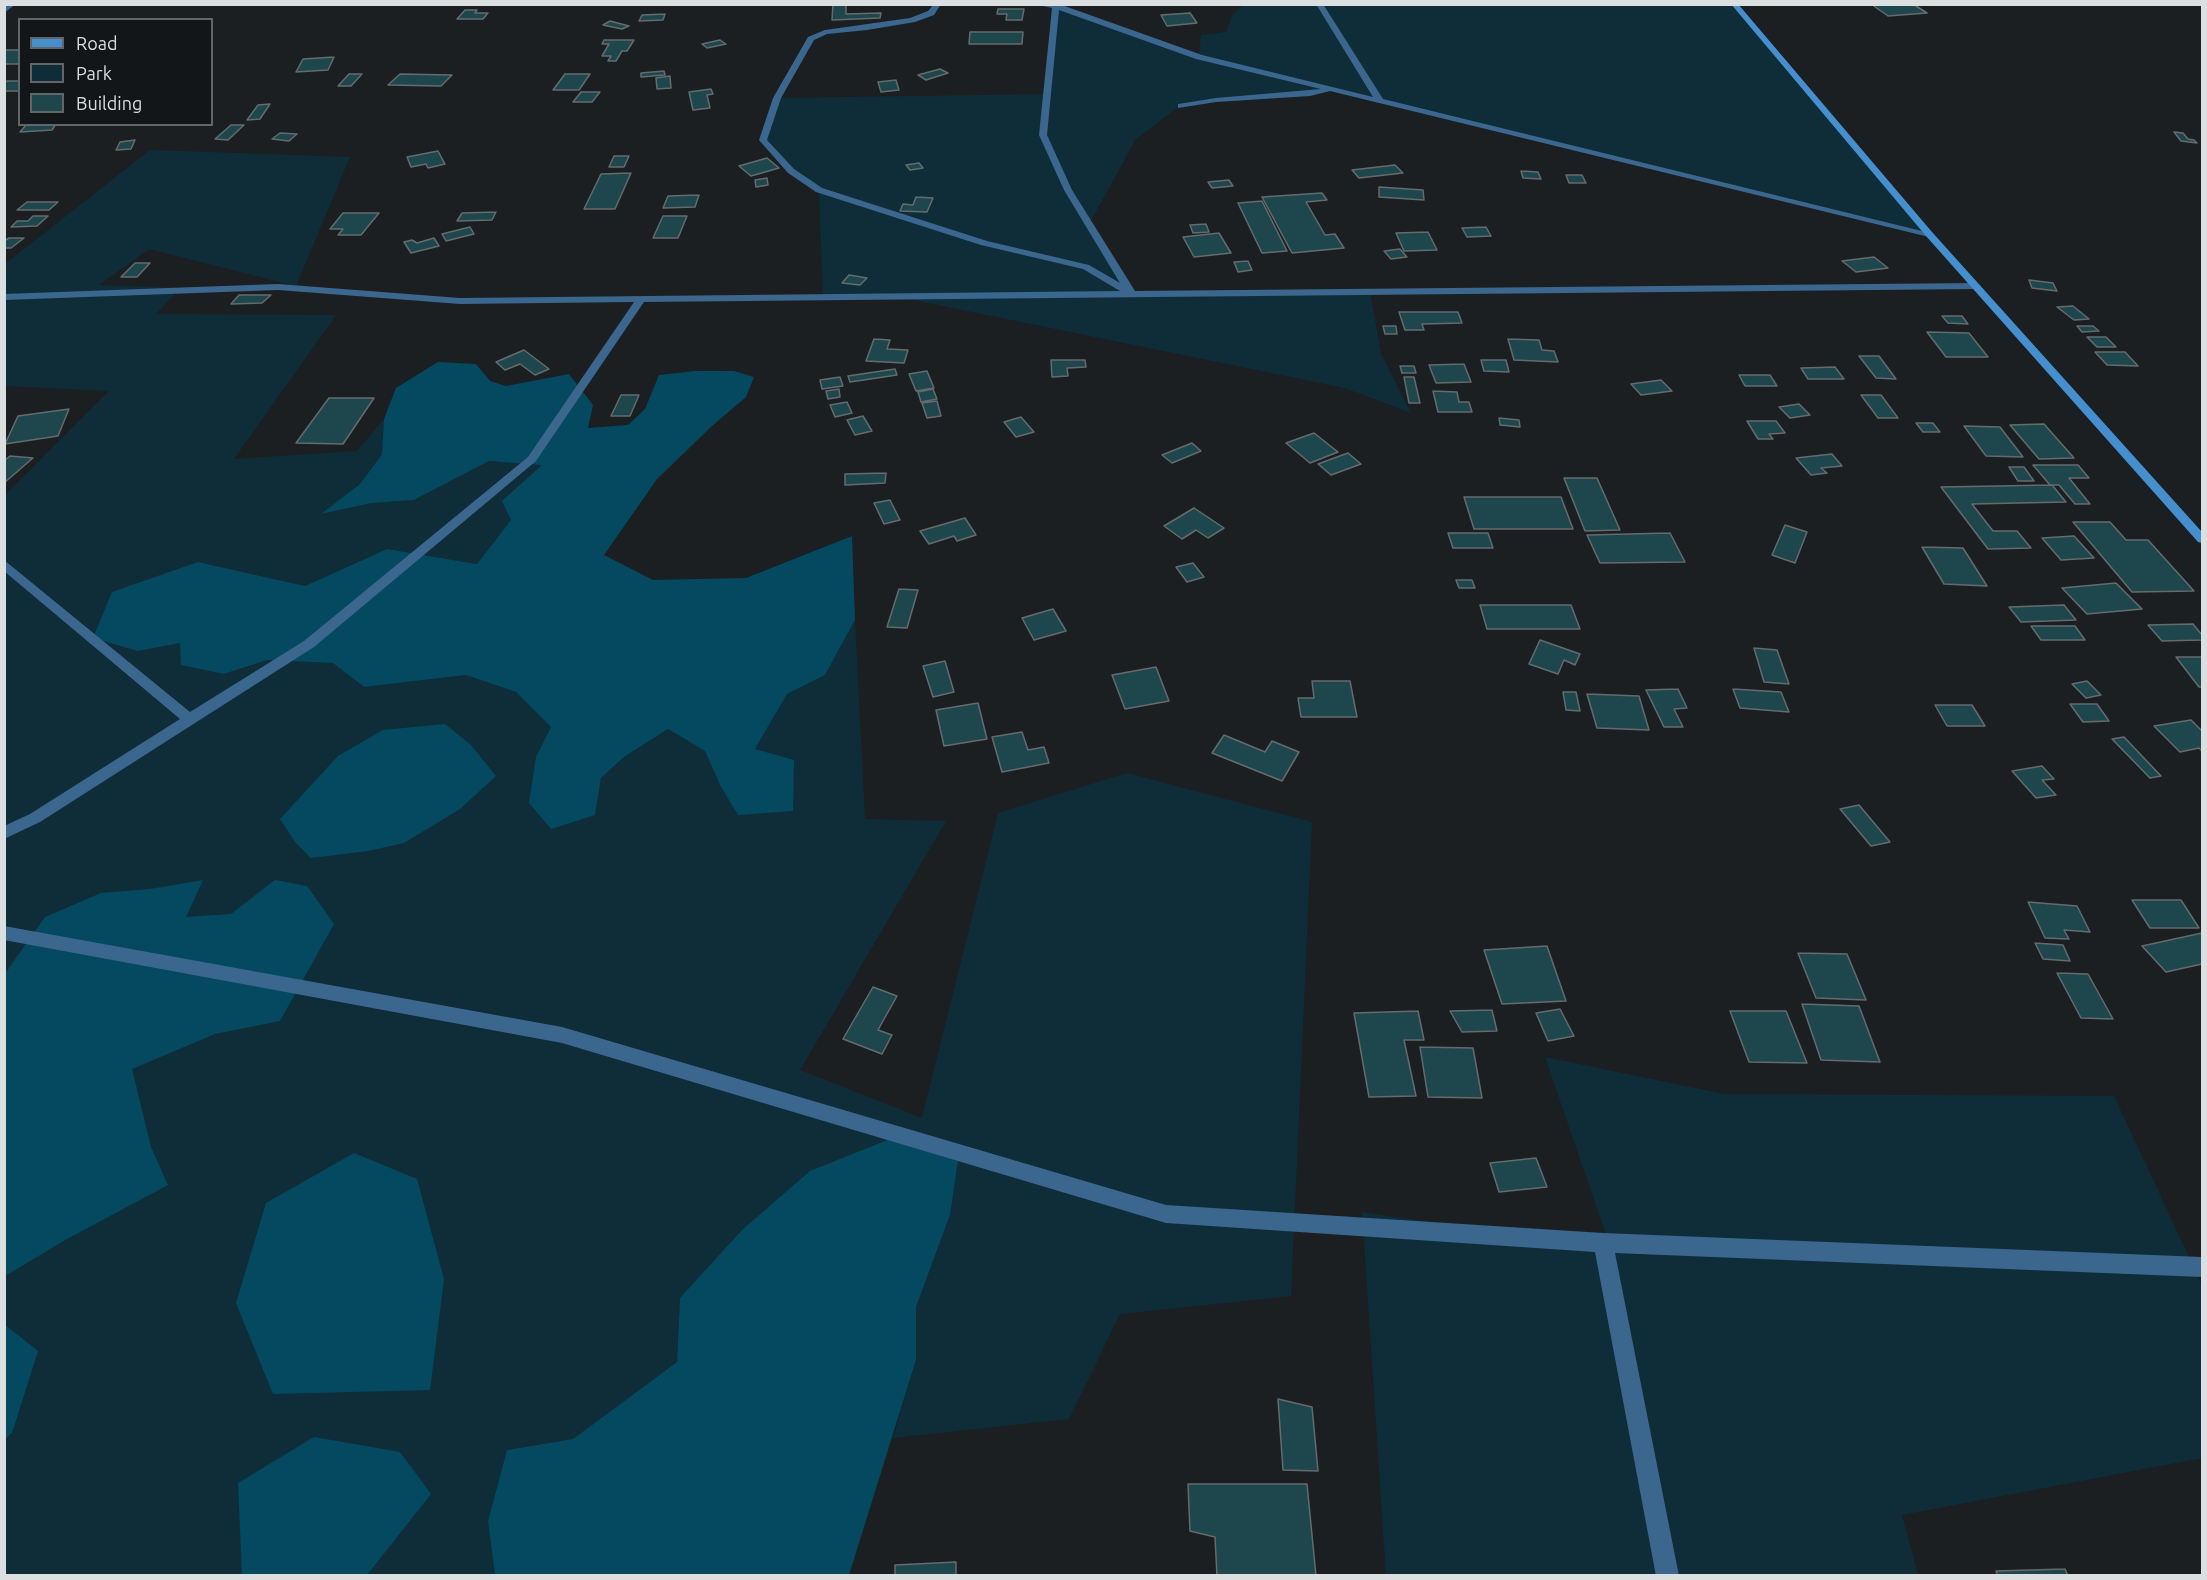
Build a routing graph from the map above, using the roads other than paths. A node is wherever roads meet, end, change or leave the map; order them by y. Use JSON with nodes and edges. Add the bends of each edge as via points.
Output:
{"nodes":[{"id":1,"x":13,"y":4,"type":"edge"},
{"id":2,"x":938,"y":4,"type":"edge"},
{"id":3,"x":1037,"y":4,"type":"edge"},
{"id":4,"x":1319,"y":4,"type":"edge"},
{"id":5,"x":1734,"y":4,"type":"edge"},
{"id":6,"x":1056,"y":6,"type":"edge"},
{"id":7,"x":4,"y":11,"type":"edge"},
{"id":8,"x":1330,"y":89,"type":"junction"},
{"id":9,"x":1380,"y":101,"type":"junction"},
{"id":10,"x":1181,"y":105,"type":"dead end"},
{"id":11,"x":1929,"y":234,"type":"junction"},
{"id":12,"x":1976,"y":286,"type":"junction"},
{"id":13,"x":1131,"y":294,"type":"junction"},
{"id":14,"x":4,"y":297,"type":"edge"},
{"id":15,"x":641,"y":299,"type":"junction"},
{"id":16,"x":2202,"y":539,"type":"edge"},
{"id":17,"x":4,"y":564,"type":"edge"},
{"id":18,"x":190,"y":720,"type":"junction"},
{"id":19,"x":4,"y":832,"type":"edge"},
{"id":20,"x":4,"y":933,"type":"edge"},
{"id":21,"x":1603,"y":1243,"type":"junction"},
{"id":22,"x":2202,"y":1267,"type":"edge"},
{"id":23,"x":1668,"y":1575,"type":"edge"}],
"edges":[{"from":1,"to":7,"type":"street"},
{"from":2,"to":13,"type":"street","via":[[931,13],[912,20],[825,32],[811,39],[777,98],[763,140],[791,171],[819,190],[984,243],[1086,267]]},
{"from":3,"to":6,"type":"street"},
{"from":4,"to":9,"type":"street"},
{"from":5,"to":11,"type":"main road"},
{"from":6,"to":8,"type":"street","via":[[1199,57]]},
{"from":6,"to":13,"type":"street","via":[[1043,135],[1068,190]]},
{"from":8,"to":9,"type":"street"},
{"from":8,"to":10,"type":"street"},
{"from":9,"to":11,"type":"street"},
{"from":11,"to":12,"type":"main road"},
{"from":12,"to":13,"type":"street"},
{"from":12,"to":16,"type":"main road"},
{"from":13,"to":15,"type":"street"},
{"from":14,"to":15,"type":"street","via":[[278,287],[460,301]]},
{"from":15,"to":18,"type":"street","via":[[532,459],[309,644]]},
{"from":17,"to":18,"type":"street"},
{"from":18,"to":19,"type":"street","via":[[35,818]]},
{"from":20,"to":21,"type":"street","via":[[562,1035],[1166,1214]]},
{"from":21,"to":22,"type":"street"},
{"from":21,"to":23,"type":"street"}]}
